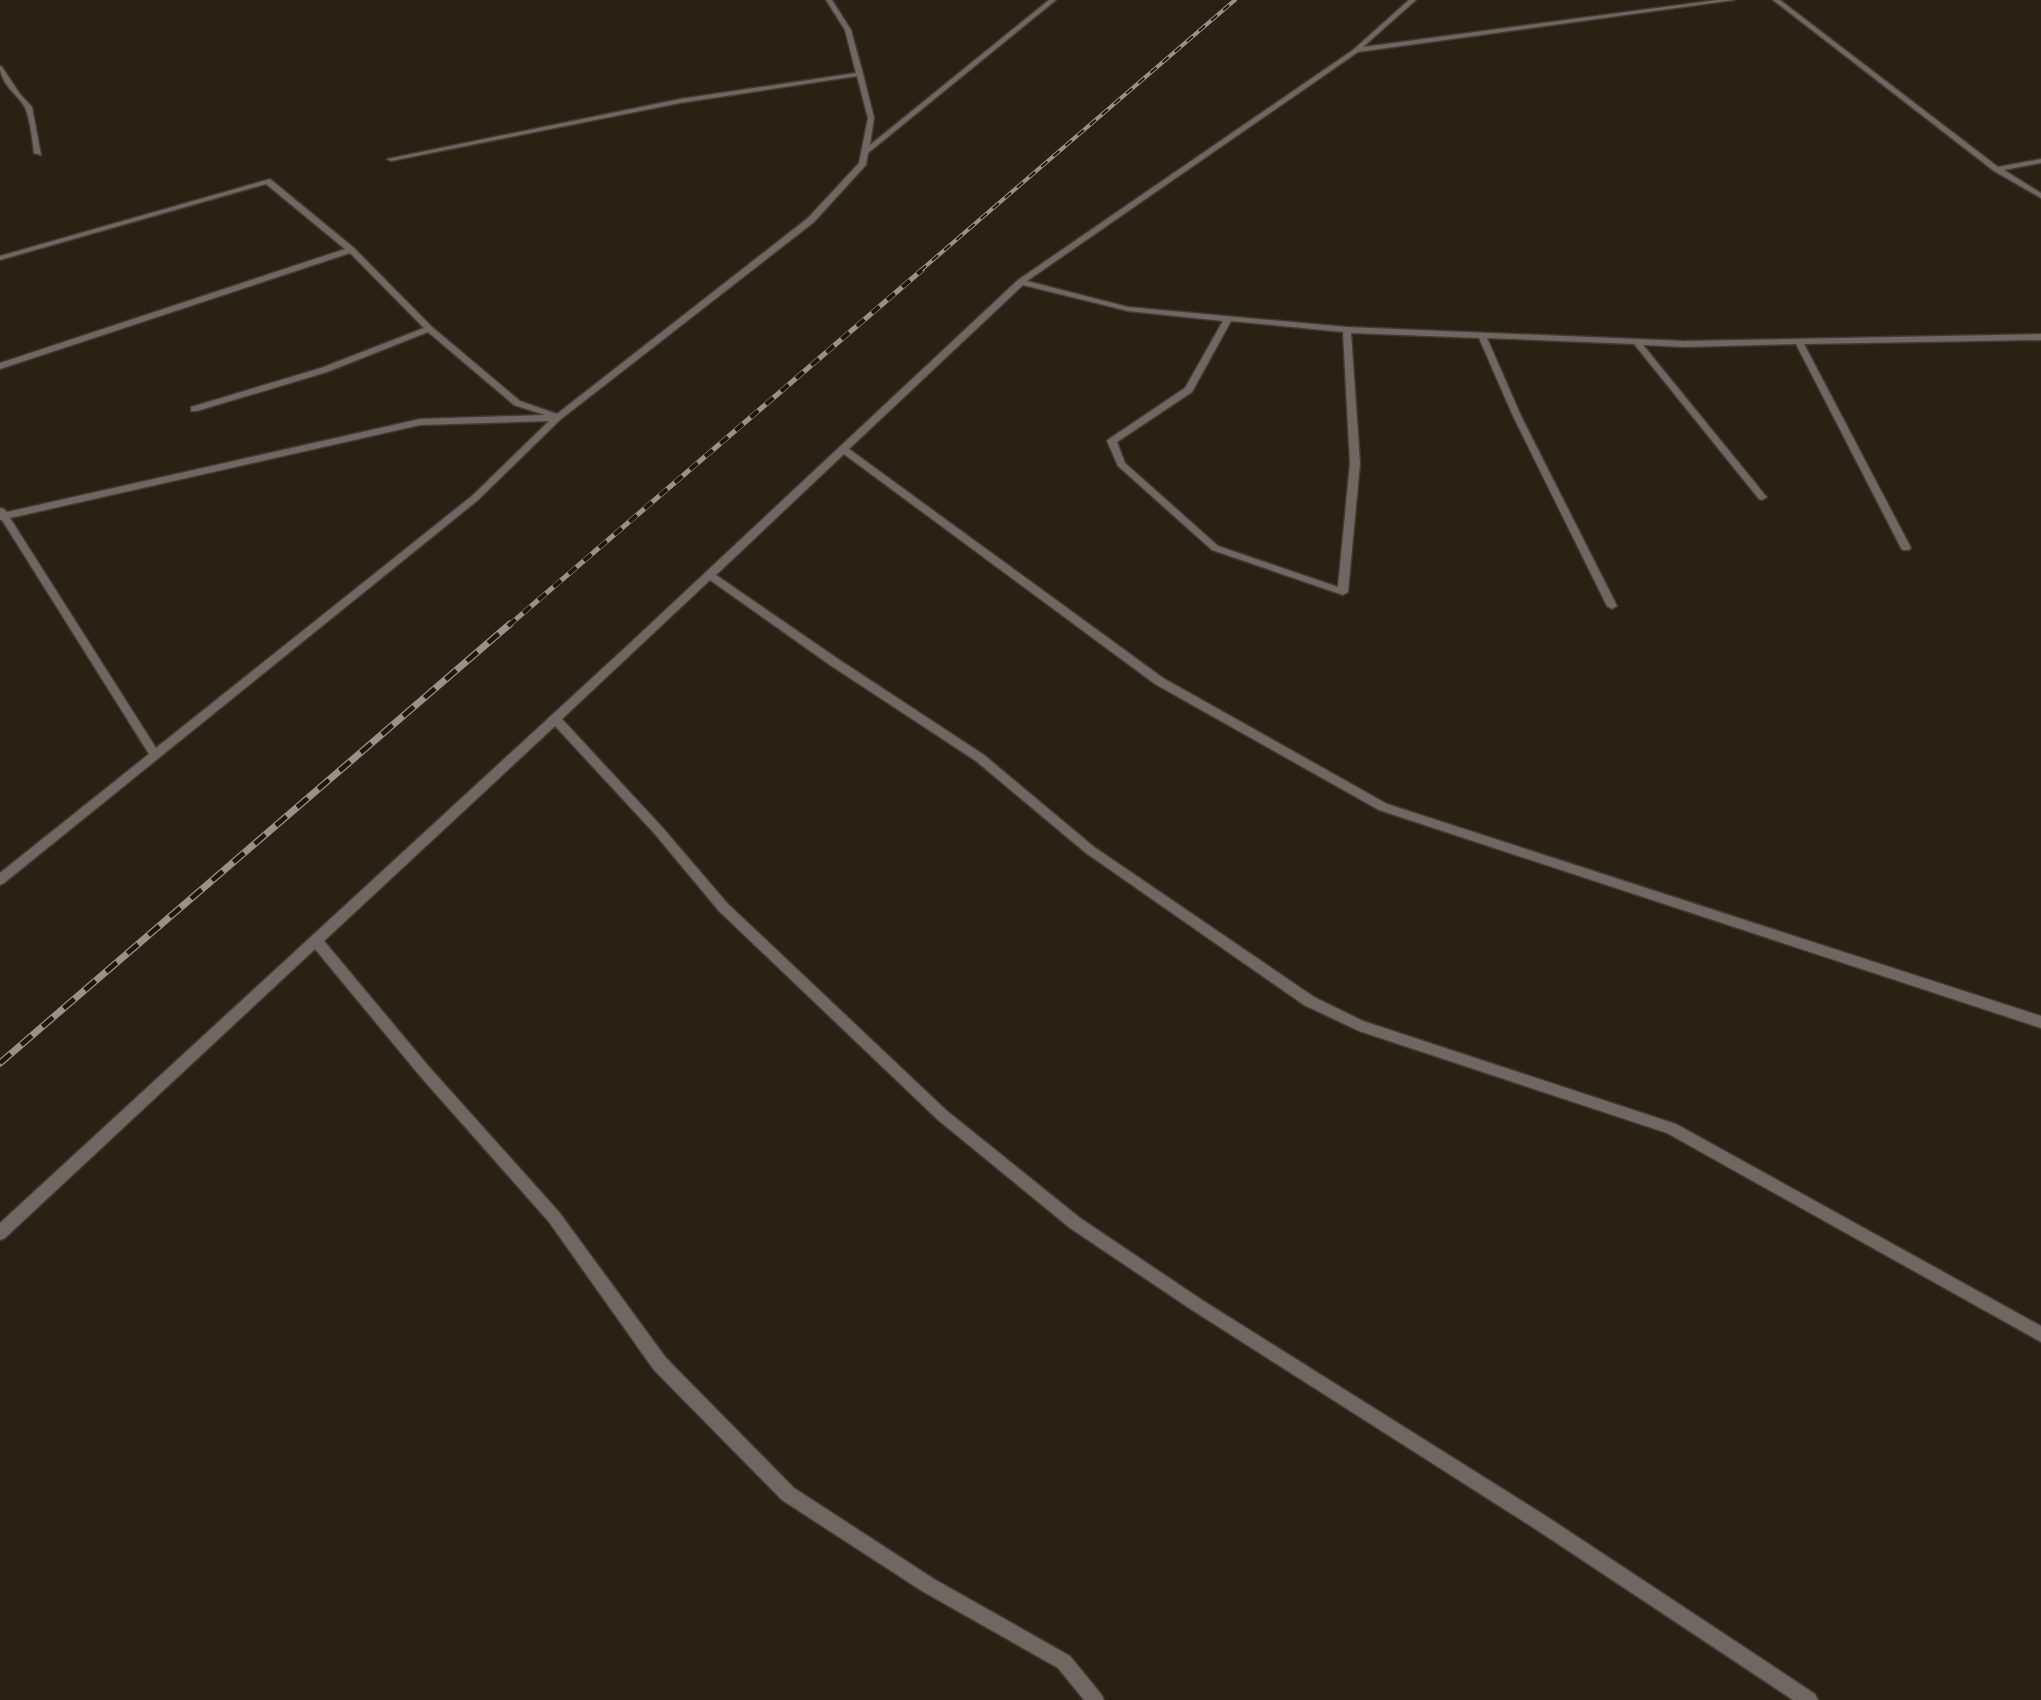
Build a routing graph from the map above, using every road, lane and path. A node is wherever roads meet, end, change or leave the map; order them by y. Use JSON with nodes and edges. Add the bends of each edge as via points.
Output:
{"nodes":[{"id":1,"x":828,"y":0,"type":"edge"},
{"id":2,"x":1053,"y":0,"type":"edge"},
{"id":3,"x":1413,"y":0,"type":"edge"},
{"id":4,"x":1731,"y":0,"type":"edge"},
{"id":5,"x":1776,"y":0,"type":"edge"},
{"id":6,"x":1355,"y":51,"type":"junction"},
{"id":7,"x":0,"y":68,"type":"edge"},
{"id":8,"x":860,"y":74,"type":"junction"},
{"id":9,"x":865,"y":152,"type":"junction"},
{"id":10,"x":38,"y":153,"type":"dead end"},
{"id":11,"x":390,"y":159,"type":"dead end"},
{"id":12,"x":2041,"y":161,"type":"edge"},
{"id":13,"x":1998,"y":168,"type":"junction"},
{"id":14,"x":2041,"y":196,"type":"edge"},
{"id":15,"x":351,"y":250,"type":"junction"},
{"id":16,"x":0,"y":258,"type":"edge"},
{"id":17,"x":1021,"y":282,"type":"junction"},
{"id":18,"x":1228,"y":319,"type":"junction"},
{"id":19,"x":429,"y":330,"type":"junction"},
{"id":20,"x":1347,"y":330,"type":"junction"},
{"id":21,"x":1482,"y":336,"type":"junction"},
{"id":22,"x":2041,"y":337,"type":"edge"},
{"id":23,"x":1636,"y":342,"type":"junction"},
{"id":24,"x":1799,"y":342,"type":"junction"},
{"id":25,"x":0,"y":366,"type":"edge"},
{"id":26,"x":194,"y":409,"type":"dead end"},
{"id":27,"x":558,"y":417,"type":"junction"},
{"id":28,"x":843,"y":449,"type":"junction"},
{"id":29,"x":1762,"y":497,"type":"dead end"},
{"id":30,"x":1,"y":514,"type":"edge"},
{"id":31,"x":1906,"y":548,"type":"dead end"},
{"id":32,"x":709,"y":575,"type":"junction"},
{"id":33,"x":1612,"y":606,"type":"dead end"},
{"id":34,"x":555,"y":719,"type":"junction"},
{"id":35,"x":155,"y":755,"type":"junction"},
{"id":36,"x":0,"y":880,"type":"edge"},
{"id":37,"x":316,"y":941,"type":"junction"},
{"id":38,"x":2041,"y":1022,"type":"edge"},
{"id":39,"x":0,"y":1233,"type":"edge"},
{"id":40,"x":2041,"y":1334,"type":"edge"},
{"id":41,"x":1095,"y":1700,"type":"edge"},
{"id":42,"x":1809,"y":1700,"type":"edge"}],
"edges":[{"from":1,"to":8,"type":"street","via":[[848,30]]},
{"from":2,"to":9,"type":"street"},
{"from":3,"to":6,"type":"street"},
{"from":4,"to":6,"type":"street"},
{"from":5,"to":13,"type":"street"},
{"from":6,"to":17,"type":"street"},
{"from":7,"to":10,"type":"street","via":[[29,107]]},
{"from":8,"to":9,"type":"street","via":[[871,118]]},
{"from":8,"to":11,"type":"street","via":[[680,101]]},
{"from":9,"to":27,"type":"street","via":[[862,163],[811,220]]},
{"from":12,"to":13,"type":"street"},
{"from":13,"to":14,"type":"street"},
{"from":15,"to":16,"type":"street","via":[[267,181]]},
{"from":15,"to":19,"type":"street"},
{"from":15,"to":25,"type":"street"},
{"from":17,"to":18,"type":"street","via":[[1128,309]]},
{"from":17,"to":28,"type":"street"},
{"from":18,"to":20,"type":"street"},
{"from":18,"to":20,"type":"street","via":[[1189,390],[1112,441],[1121,464],[1215,548],[1343,592],[1355,463]]},
{"from":19,"to":26,"type":"street","via":[[324,370]]},
{"from":19,"to":27,"type":"street","via":[[517,403]]},
{"from":20,"to":21,"type":"street"},
{"from":21,"to":23,"type":"street"},
{"from":21,"to":33,"type":"street","via":[[1517,416]]},
{"from":22,"to":24,"type":"street"},
{"from":23,"to":24,"type":"street"},
{"from":23,"to":29,"type":"street"},
{"from":24,"to":31,"type":"street"},
{"from":27,"to":30,"type":"street","via":[[420,422]]},
{"from":27,"to":35,"type":"street","via":[[476,498]]},
{"from":28,"to":32,"type":"street"},
{"from":28,"to":38,"type":"street","via":[[1159,681],[1383,807]]},
{"from":30,"to":35,"type":"street"},
{"from":32,"to":34,"type":"street"},
{"from":32,"to":40,"type":"street","via":[[980,758],[1090,850],[1309,1001],[1359,1025],[1671,1128]]},
{"from":34,"to":37,"type":"street"},
{"from":34,"to":42,"type":"street","via":[[723,907],[942,1115],[1074,1223]]},
{"from":35,"to":36,"type":"street"},
{"from":37,"to":39,"type":"street"},
{"from":37,"to":41,"type":"street","via":[[424,1071],[554,1217],[660,1364],[788,1494],[928,1585],[1064,1662]]}]}
